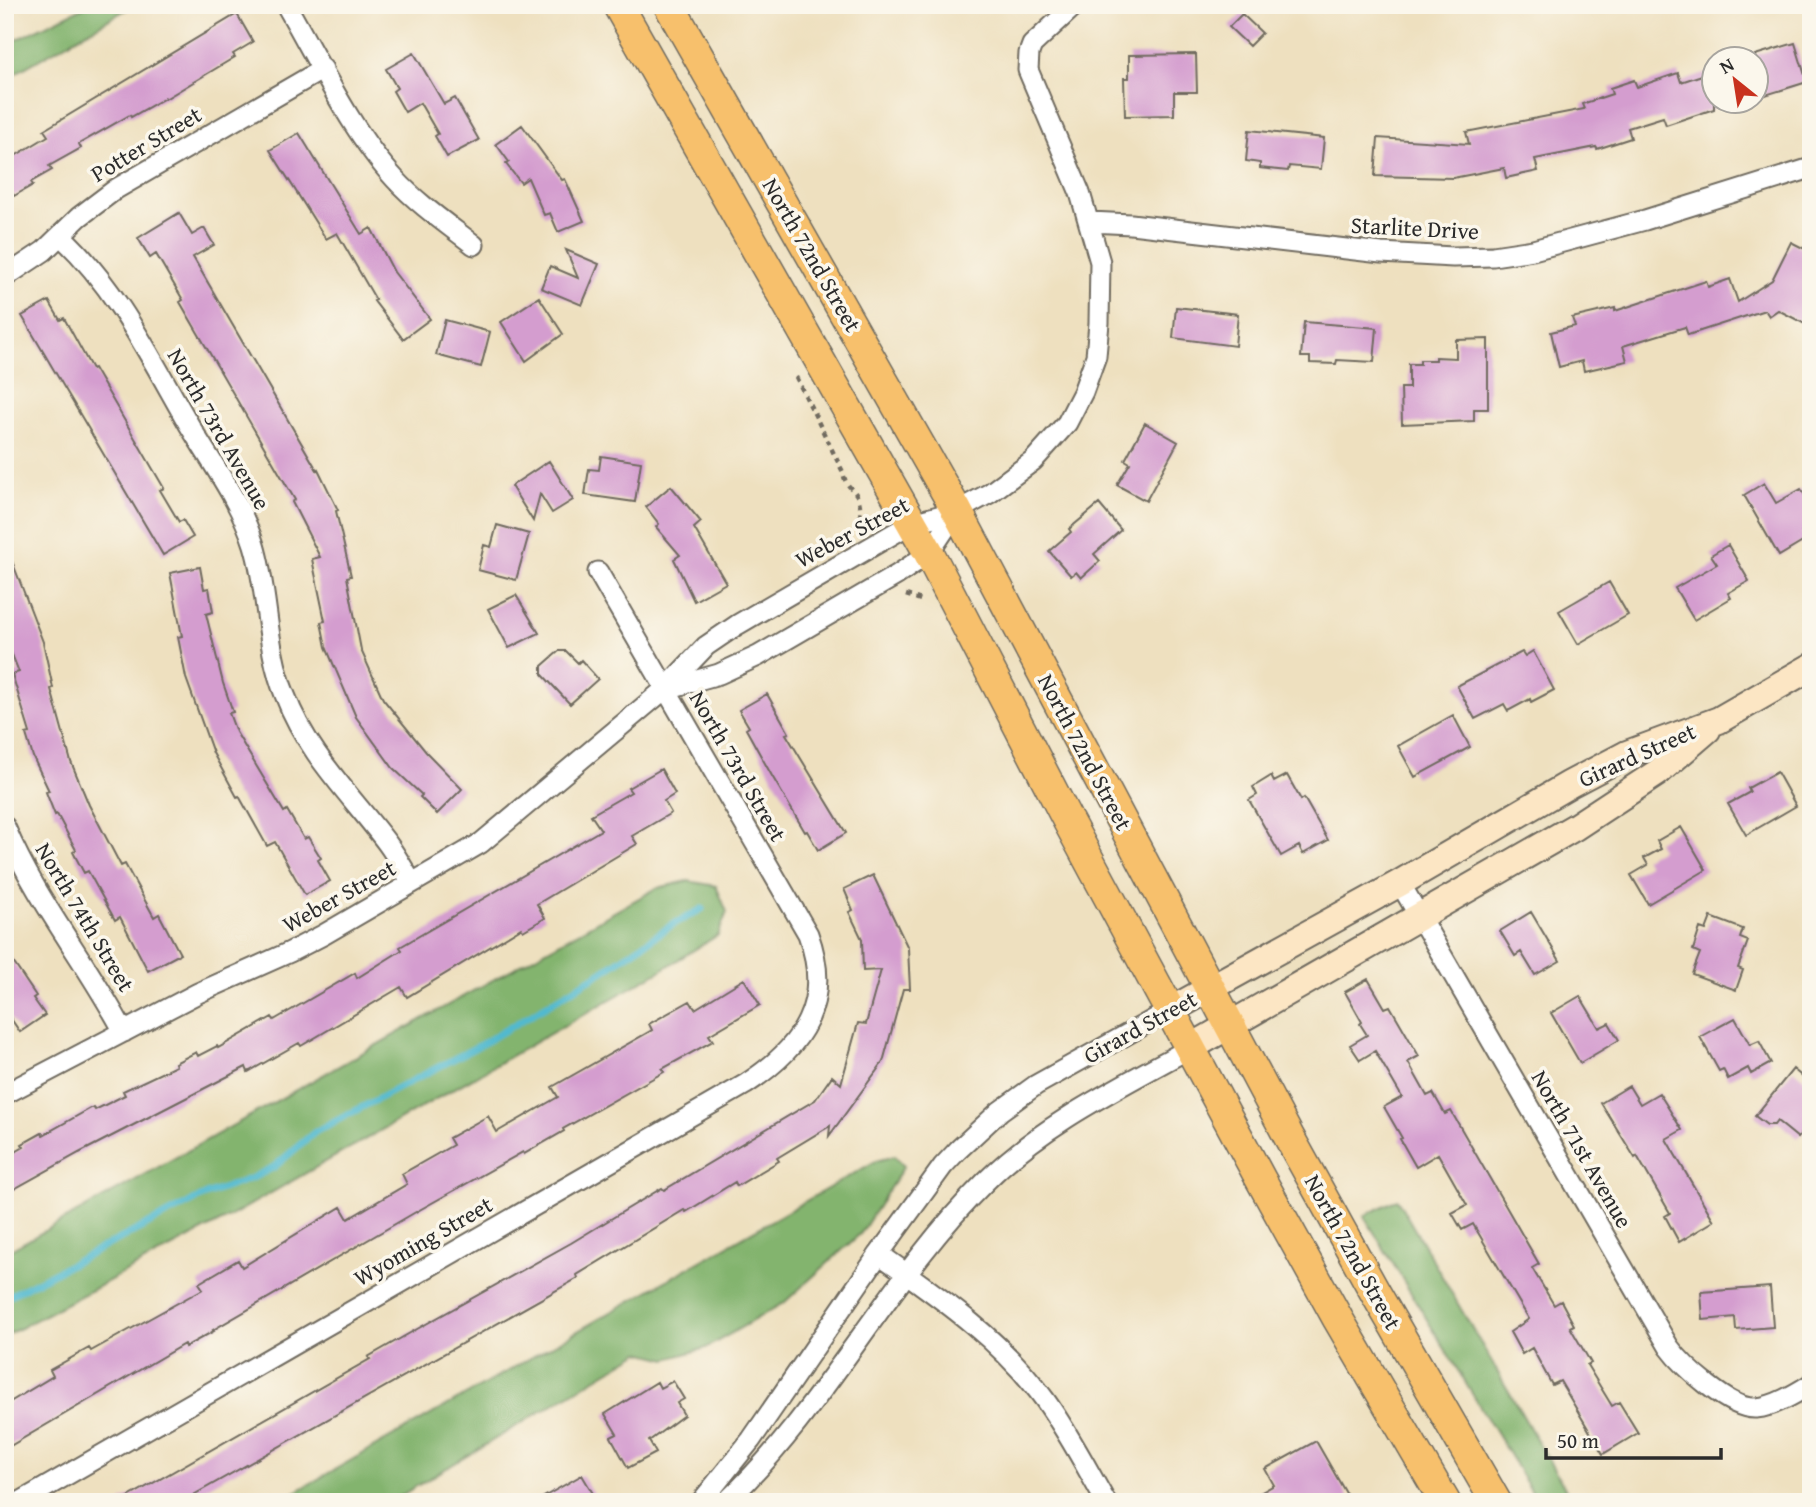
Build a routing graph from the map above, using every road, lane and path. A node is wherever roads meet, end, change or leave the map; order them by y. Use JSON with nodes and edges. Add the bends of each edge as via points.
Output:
{"nodes":[{"id":1,"x":286,"y":5,"type":"edge"},
{"id":2,"x":618,"y":5,"type":"edge"},
{"id":3,"x":668,"y":5,"type":"edge"},
{"id":4,"x":1075,"y":5,"type":"edge"},
{"id":5,"x":323,"y":69,"type":"junction"},
{"id":6,"x":1811,"y":168,"type":"edge"},
{"id":7,"x":1090,"y":222,"type":"junction"},
{"id":8,"x":61,"y":236,"type":"junction"},
{"id":9,"x":474,"y":245,"type":"dead end"},
{"id":10,"x":5,"y":277,"type":"edge"},
{"id":11,"x":957,"y":511,"type":"junction"},
{"id":12,"x":912,"y":523,"type":"junction"},
{"id":13,"x":929,"y":553,"type":"junction"},
{"id":14,"x":598,"y":572,"type":"dead end"},
{"id":15,"x":1811,"y":667,"type":"edge"},
{"id":16,"x":665,"y":689,"type":"junction"},
{"id":17,"x":1719,"y":720,"type":"junction"},
{"id":18,"x":5,"y":827,"type":"edge"},
{"id":19,"x":412,"y":883,"type":"junction"},
{"id":20,"x":1400,"y":883,"type":"junction"},
{"id":21,"x":1420,"y":917,"type":"junction"},
{"id":22,"x":1209,"y":989,"type":"junction"},
{"id":23,"x":817,"y":991,"type":"joint"},
{"id":24,"x":1169,"y":1011,"type":"junction"},
{"id":25,"x":1229,"y":1027,"type":"junction"},
{"id":26,"x":124,"y":1032,"type":"junction"},
{"id":27,"x":1189,"y":1048,"type":"junction"},
{"id":28,"x":5,"y":1094,"type":"edge"},
{"id":29,"x":879,"y":1254,"type":"junction"},
{"id":30,"x":908,"y":1274,"type":"junction"},
{"id":31,"x":1811,"y":1384,"type":"edge"},
{"id":32,"x":20,"y":1502,"type":"edge"},
{"id":33,"x":701,"y":1502,"type":"edge"},
{"id":34,"x":726,"y":1502,"type":"edge"},
{"id":35,"x":1106,"y":1502,"type":"edge"},
{"id":36,"x":1445,"y":1502,"type":"edge"},
{"id":37,"x":1496,"y":1502,"type":"edge"}],
"edges":[{"from":1,"to":5,"type":"street"},
{"from":2,"to":12,"type":"main road","name":"North 72nd Street"},
{"from":3,"to":11,"type":"main road","name":"North 72nd Street"},
{"from":4,"to":7,"type":"street","via":[[1032,46],[1028,70]]},
{"from":5,"to":8,"type":"street","name":"Potter Street","via":[[116,188]]},
{"from":5,"to":9,"type":"street","via":[[396,180]]},
{"from":6,"to":7,"type":"street","name":"Starlite Drive","via":[[1645,220],[1493,256],[1381,253]]},
{"from":7,"to":11,"type":"street","via":[[1100,262],[1099,323],[1096,356],[1083,393],[1068,423],[1034,461]]},
{"from":8,"to":10,"type":"street","name":"Potter Street"},
{"from":8,"to":19,"type":"street","name":"North 73rd Avenue","via":[[92,267],[118,303],[235,502],[254,547],[270,646],[295,718],[336,782],[389,846]]},
{"from":11,"to":12,"type":"street","name":"Weber Street"},
{"from":11,"to":13,"type":"street","name":"Weber Street"},
{"from":11,"to":22,"type":"main road","name":"North 72nd Street"},
{"from":12,"to":13,"type":"main road","name":"North 72nd Street"},
{"from":12,"to":16,"type":"street","name":"Weber Street","via":[[737,625],[706,646]]},
{"from":13,"to":16,"type":"street","name":"Weber Street","via":[[758,656],[719,674]]},
{"from":13,"to":24,"type":"main road","name":"North 72nd Street"},
{"from":14,"to":16,"type":"street","name":"North 73rd Street"},
{"from":15,"to":17,"type":"street","name":"Girard Street"},
{"from":16,"to":19,"type":"street","name":"Weber Street","via":[[502,828]]},
{"from":16,"to":23,"type":"street","name":"North 73rd Street","via":[[808,934],[816,955]]},
{"from":17,"to":20,"type":"street","name":"Girard Street","via":[[1627,754]]},
{"from":17,"to":21,"type":"street","name":"Girard Street","via":[[1657,773],[1615,801]]},
{"from":18,"to":26,"type":"street","name":"North 74th Street","via":[[40,898]]},
{"from":19,"to":26,"type":"street","name":"Weber Street","via":[[290,952]]},
{"from":20,"to":21,"type":"street","name":"North 71st Avenue"},
{"from":20,"to":22,"type":"street","name":"Girard Street"},
{"from":21,"to":25,"type":"street","name":"Girard Street"},
{"from":21,"to":31,"type":"street","name":"North 71st Avenue","via":[[1681,1364],[1733,1401],[1755,1408]]},
{"from":22,"to":24,"type":"street","name":"Girard Street"},
{"from":22,"to":25,"type":"main road","name":"North 72nd Street"},
{"from":23,"to":32,"type":"street","name":"Wyoming Street","via":[[797,1039],[758,1076]]},
{"from":24,"to":27,"type":"main road","name":"North 72nd Street"},
{"from":24,"to":29,"type":"street","name":"Girard Street","via":[[1054,1075],[974,1132],[943,1166]]},
{"from":25,"to":27,"type":"street","name":"Girard Street"},
{"from":25,"to":37,"type":"main road","name":"North 72nd Street"},
{"from":26,"to":28,"type":"street","name":"Weber Street"},
{"from":27,"to":30,"type":"street","name":"Girard Street","via":[[1070,1118],[999,1169],[942,1228]]},
{"from":27,"to":36,"type":"main road","name":"North 72nd Street"},
{"from":29,"to":30,"type":"street"},
{"from":29,"to":33,"type":"street","name":"Girard Street","via":[[751,1440]]},
{"from":30,"to":34,"type":"street","name":"Girard Street","via":[[817,1399],[756,1474]]},
{"from":30,"to":35,"type":"street","via":[[1015,1364],[1044,1399]]}]}
